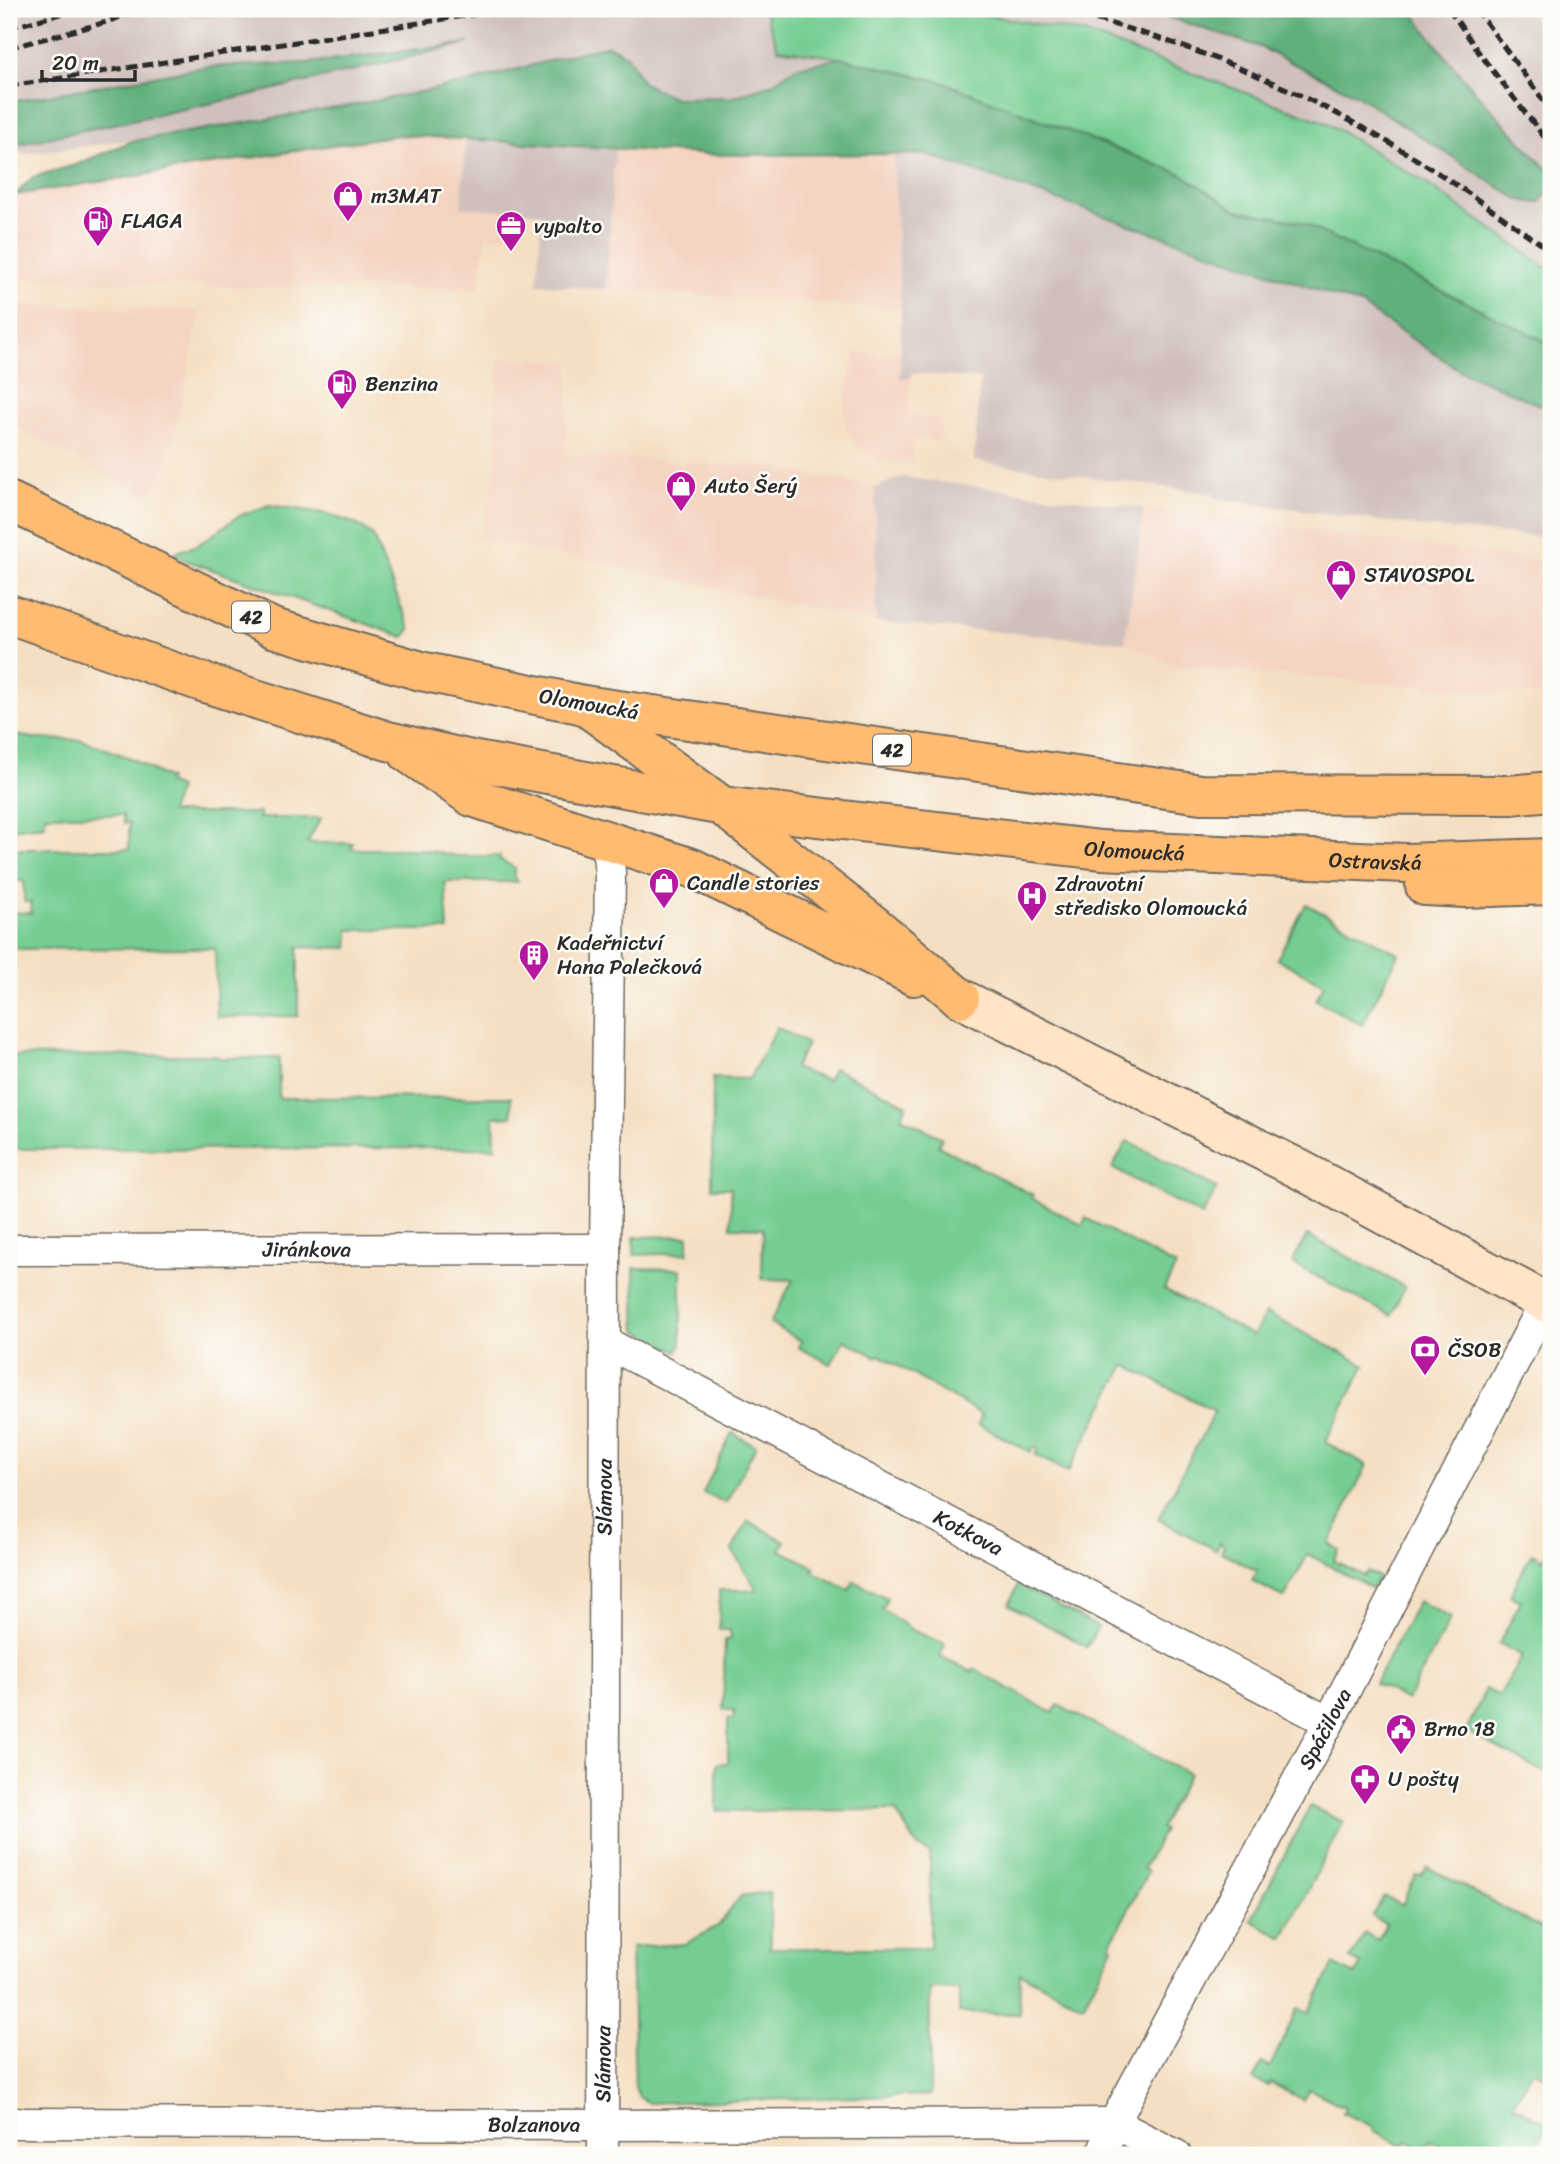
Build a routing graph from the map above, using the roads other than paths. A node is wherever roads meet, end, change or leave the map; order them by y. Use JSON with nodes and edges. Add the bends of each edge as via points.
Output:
{"nodes":[{"id":1,"x":9,"y":501,"type":"edge"},
{"id":2,"x":9,"y":614,"type":"edge"},
{"id":3,"x":584,"y":705,"type":"junction"},
{"id":4,"x":388,"y":741,"type":"junction"},
{"id":5,"x":1551,"y":791,"type":"edge"},
{"id":6,"x":722,"y":806,"type":"junction"},
{"id":7,"x":606,"y":841,"type":"junction"},
{"id":8,"x":1198,"y":855,"type":"junction"},
{"id":9,"x":1551,"y":858,"type":"edge"},
{"id":10,"x":1551,"y":885,"type":"edge"},
{"id":11,"x":960,"y":998,"type":"junction"},
{"id":12,"x":605,"y":1249,"type":"junction"},
{"id":13,"x":9,"y":1250,"type":"edge"},
{"id":14,"x":1548,"y":1303,"type":"edge"},
{"id":15,"x":607,"y":1343,"type":"junction"},
{"id":16,"x":1329,"y":1722,"type":"junction"},
{"id":17,"x":9,"y":2123,"type":"edge"},
{"id":18,"x":1114,"y":2123,"type":"junction"},
{"id":19,"x":603,"y":2125,"type":"junction"},
{"id":20,"x":603,"y":2155,"type":"edge"},
{"id":21,"x":1104,"y":2155,"type":"edge"},
{"id":22,"x":1176,"y":2155,"type":"edge"}],
"edges":[{"from":1,"to":3,"type":"main road","name":"Olomoucká","number":"42","via":[[273,628],[421,671]]},
{"from":2,"to":4,"type":"main road","name":"Olomoucká"},
{"from":3,"to":5,"type":"main road","name":"Olomoucká","number":"42","via":[[1200,794],[1510,795]]},
{"from":3,"to":6,"type":"main road"},
{"from":4,"to":6,"type":"main road","name":"Olomoucká"},
{"from":4,"to":7,"type":"main road","via":[[472,797]]},
{"from":6,"to":8,"type":"main road","name":"Olomoucká","via":[[1087,848]]},
{"from":6,"to":11,"type":"main road"},
{"from":7,"to":11,"type":"main road","via":[[692,868]]},
{"from":7,"to":12,"type":"street","name":"Slámova","via":[[610,872]]},
{"from":8,"to":9,"type":"main road","name":"Ostravská","via":[[1406,863]]},
{"from":8,"to":10,"type":"main road","via":[[1344,883],[1464,888]]},
{"from":11,"to":14,"type":"main road","via":[[1301,1170]]},
{"from":12,"to":13,"type":"street","name":"Jiránkova"},
{"from":12,"to":15,"type":"street","name":"Slámova"},
{"from":14,"to":16,"type":"street","name":"Spáčilova"},
{"from":15,"to":16,"type":"street","name":"Kotkova"},
{"from":15,"to":19,"type":"street","name":"Slámova"},
{"from":16,"to":18,"type":"street","name":"Spáčilova"},
{"from":17,"to":19,"type":"street","name":"Bolzanova"},
{"from":18,"to":19,"type":"street","name":"Bolzanova"},
{"from":18,"to":21,"type":"street","name":"Spáčilova"},
{"from":18,"to":22,"type":"street","name":"Bolzanova"},
{"from":19,"to":20,"type":"street","name":"Slámova"}]}
